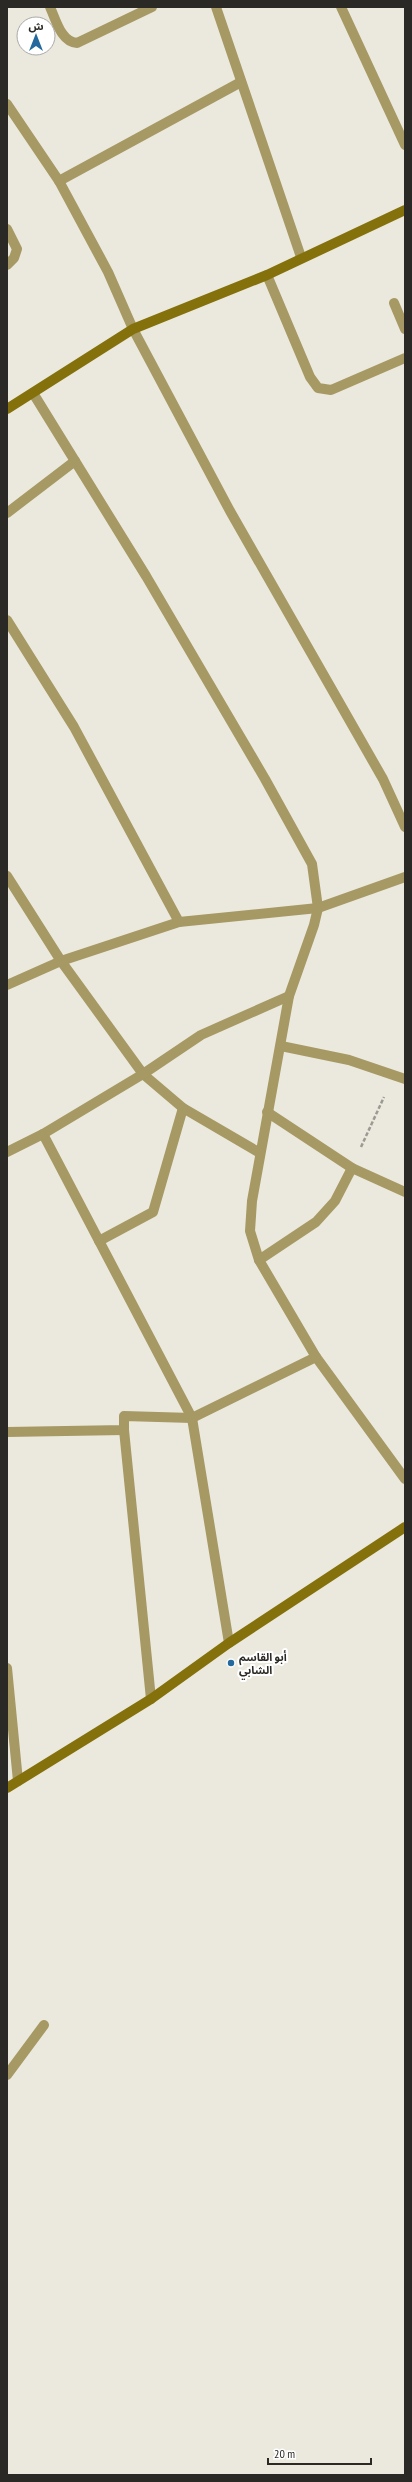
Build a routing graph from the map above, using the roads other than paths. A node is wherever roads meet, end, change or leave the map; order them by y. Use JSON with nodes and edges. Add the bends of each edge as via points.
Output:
{"nodes":[{"id":1,"x":50,"y":7,"type":"edge"},
{"id":2,"x":152,"y":7,"type":"edge"},
{"id":3,"x":216,"y":7,"type":"edge"},
{"id":4,"x":341,"y":7,"type":"edge"},
{"id":5,"x":241,"y":82,"type":"junction"},
{"id":6,"x":7,"y":104,"type":"edge"},
{"id":7,"x":405,"y":144,"type":"edge"},
{"id":8,"x":59,"y":181,"type":"junction"},
{"id":9,"x":405,"y":210,"type":"edge"},
{"id":10,"x":7,"y":229,"type":"edge"},
{"id":11,"x":301,"y":257,"type":"junction"},
{"id":12,"x":7,"y":265,"type":"edge"},
{"id":13,"x":267,"y":275,"type":"junction"},
{"id":14,"x":394,"y":303,"type":"dead end"},
{"id":15,"x":133,"y":329,"type":"junction"},
{"id":16,"x":405,"y":329,"type":"edge"},
{"id":17,"x":405,"y":358,"type":"edge"},
{"id":18,"x":33,"y":393,"type":"junction"},
{"id":19,"x":8,"y":406,"type":"edge"},
{"id":20,"x":75,"y":460,"type":"junction"},
{"id":21,"x":7,"y":513,"type":"edge"},
{"id":22,"x":7,"y":620,"type":"edge"},
{"id":23,"x":405,"y":826,"type":"edge"},
{"id":24,"x":7,"y":876,"type":"edge"},
{"id":25,"x":405,"y":877,"type":"edge"},
{"id":26,"x":318,"y":908,"type":"junction"},
{"id":27,"x":179,"y":922,"type":"junction"},
{"id":28,"x":61,"y":961,"type":"junction"},
{"id":29,"x":7,"y":985,"type":"edge"},
{"id":30,"x":289,"y":996,"type":"junction"},
{"id":31,"x":281,"y":1046,"type":"junction"},
{"id":32,"x":143,"y":1074,"type":"junction"},
{"id":33,"x":405,"y":1079,"type":"edge"},
{"id":34,"x":183,"y":1108,"type":"junction"},
{"id":35,"x":267,"y":1112,"type":"junction"},
{"id":36,"x":43,"y":1134,"type":"junction"},
{"id":37,"x":7,"y":1152,"type":"edge"},
{"id":38,"x":260,"y":1153,"type":"junction"},
{"id":39,"x":352,"y":1168,"type":"junction"},
{"id":40,"x":405,"y":1192,"type":"edge"},
{"id":41,"x":99,"y":1241,"type":"junction"},
{"id":42,"x":259,"y":1260,"type":"junction"},
{"id":43,"x":316,"y":1357,"type":"junction"},
{"id":44,"x":192,"y":1418,"type":"junction"},
{"id":45,"x":124,"y":1430,"type":"junction"},
{"id":46,"x":7,"y":1432,"type":"edge"},
{"id":47,"x":405,"y":1479,"type":"edge"},
{"id":48,"x":405,"y":1528,"type":"edge"},
{"id":49,"x":229,"y":1643,"type":"junction"},
{"id":50,"x":7,"y":1668,"type":"edge"},
{"id":51,"x":151,"y":1699,"type":"junction"},
{"id":52,"x":18,"y":1781,"type":"junction"},
{"id":53,"x":7,"y":1788,"type":"edge"},
{"id":54,"x":44,"y":2025,"type":"dead end"},
{"id":55,"x":7,"y":2075,"type":"edge"}],
"edges":[{"from":1,"to":2,"type":"street","via":[[64,37],[70,42],[77,43]]},
{"from":3,"to":5,"type":"street"},
{"from":4,"to":7,"type":"street"},
{"from":5,"to":8,"type":"street"},
{"from":5,"to":11,"type":"street"},
{"from":6,"to":8,"type":"street"},
{"from":8,"to":15,"type":"street","via":[[108,272]]},
{"from":9,"to":11,"type":"street"},
{"from":10,"to":12,"type":"street","via":[[17,249],[14,258]]},
{"from":11,"to":13,"type":"street"},
{"from":13,"to":15,"type":"street"},
{"from":13,"to":17,"type":"street","via":[[310,377],[318,388],[331,390]]},
{"from":14,"to":16,"type":"street"},
{"from":15,"to":18,"type":"street"},
{"from":15,"to":23,"type":"street","via":[[230,511],[383,779]]},
{"from":18,"to":19,"type":"street"},
{"from":18,"to":20,"type":"street"},
{"from":20,"to":21,"type":"street"},
{"from":20,"to":26,"type":"street","via":[[265,779],[312,864]]},
{"from":22,"to":27,"type":"street","via":[[74,727]]},
{"from":24,"to":28,"type":"street"},
{"from":25,"to":26,"type":"street"},
{"from":26,"to":27,"type":"street"},
{"from":26,"to":30,"type":"street"},
{"from":27,"to":28,"type":"street"},
{"from":28,"to":29,"type":"street"},
{"from":28,"to":32,"type":"street"},
{"from":30,"to":31,"type":"street"},
{"from":30,"to":32,"type":"street","via":[[201,1035]]},
{"from":31,"to":33,"type":"street","via":[[349,1060]]},
{"from":31,"to":35,"type":"street"},
{"from":32,"to":34,"type":"street"},
{"from":32,"to":36,"type":"street"},
{"from":34,"to":38,"type":"street"},
{"from":34,"to":41,"type":"street","via":[[153,1212]]},
{"from":35,"to":38,"type":"street"},
{"from":35,"to":39,"type":"street"},
{"from":36,"to":37,"type":"street"},
{"from":36,"to":41,"type":"street"},
{"from":38,"to":42,"type":"street","via":[[250,1231]]},
{"from":39,"to":40,"type":"street"},
{"from":39,"to":42,"type":"street","via":[[335,1201],[316,1222]]},
{"from":41,"to":44,"type":"street"},
{"from":42,"to":43,"type":"street"},
{"from":43,"to":44,"type":"street"},
{"from":43,"to":47,"type":"street"},
{"from":44,"to":45,"type":"street","via":[[124,1416]]},
{"from":44,"to":49,"type":"street"},
{"from":45,"to":46,"type":"street"},
{"from":45,"to":51,"type":"street"},
{"from":48,"to":49,"type":"street"},
{"from":49,"to":51,"type":"street"},
{"from":50,"to":52,"type":"street"},
{"from":51,"to":52,"type":"street"},
{"from":52,"to":53,"type":"street"},
{"from":54,"to":55,"type":"street"}]}
